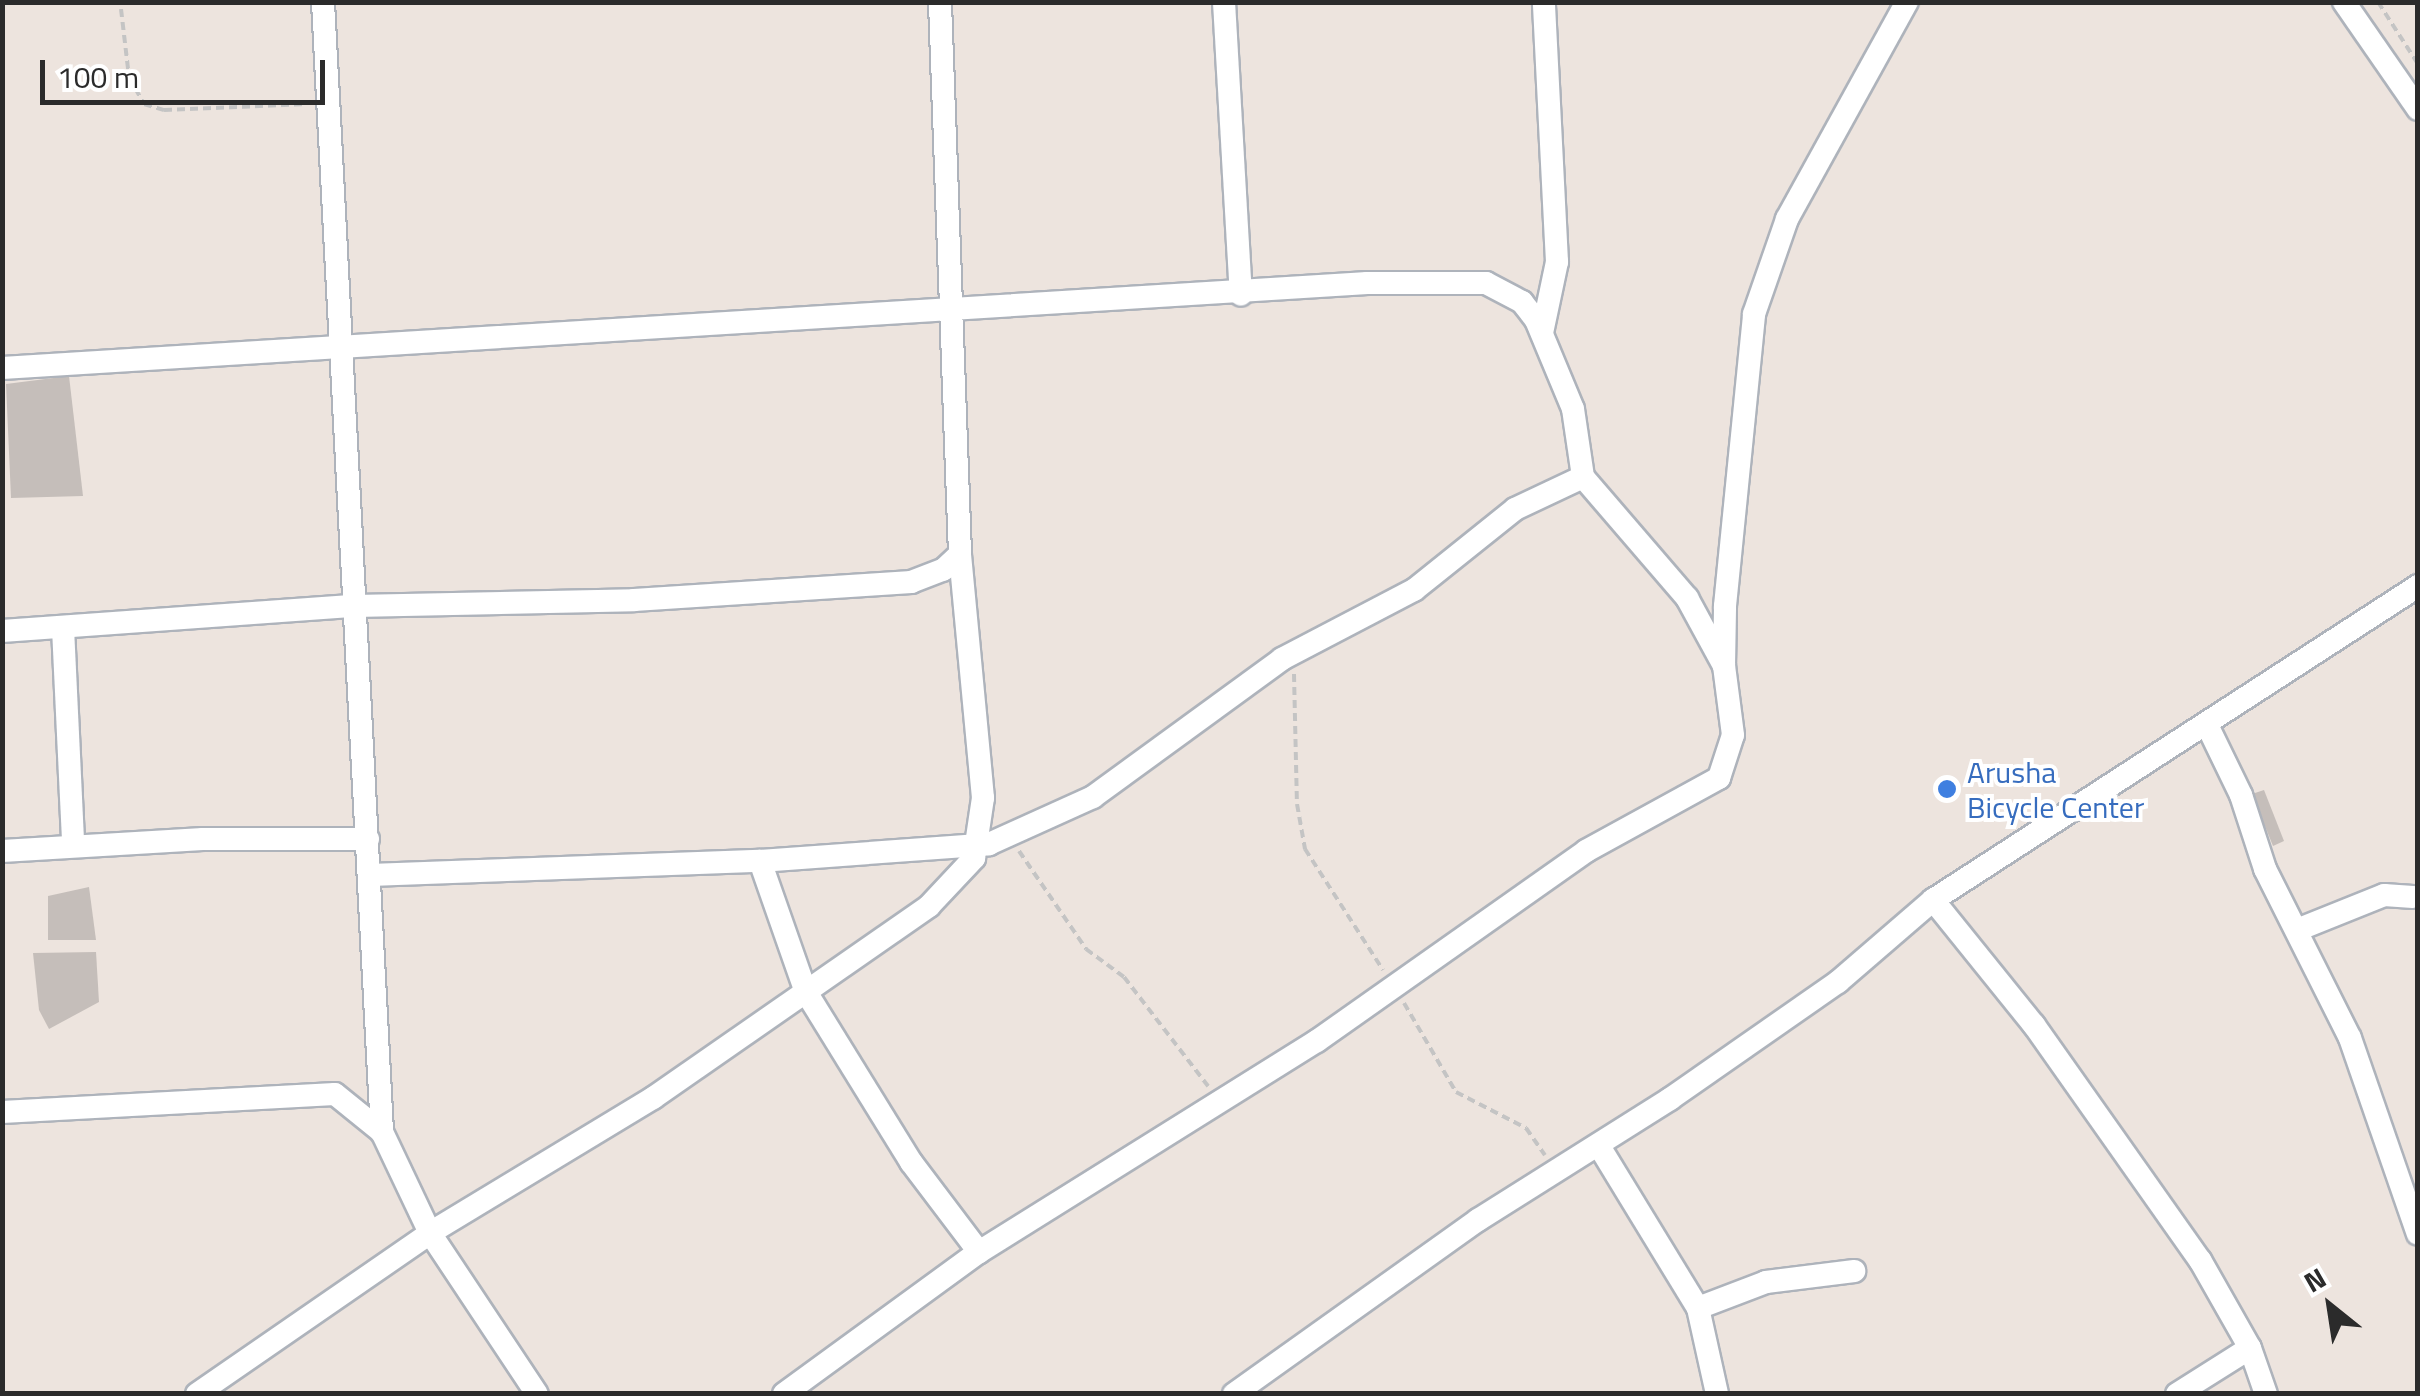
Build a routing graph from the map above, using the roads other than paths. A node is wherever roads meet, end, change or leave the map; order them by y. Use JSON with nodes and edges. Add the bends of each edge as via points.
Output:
{"nodes":[{"id":1,"x":324,"y":2,"type":"edge"},
{"id":2,"x":940,"y":2,"type":"edge"},
{"id":3,"x":1224,"y":2,"type":"edge"},
{"id":4,"x":1544,"y":2,"type":"edge"},
{"id":5,"x":1907,"y":2,"type":"edge"},
{"id":6,"x":2344,"y":2,"type":"edge"},
{"id":7,"x":2418,"y":109,"type":"edge"},
{"id":8,"x":1241,"y":296,"type":"junction"},
{"id":9,"x":952,"y":307,"type":"junction"},
{"id":10,"x":1542,"y":334,"type":"junction"},
{"id":11,"x":342,"y":349,"type":"junction"},
{"id":12,"x":2,"y":368,"type":"edge"},
{"id":13,"x":1583,"y":477,"type":"junction"},
{"id":14,"x":960,"y":554,"type":"junction"},
{"id":15,"x":2418,"y":586,"type":"edge"},
{"id":16,"x":354,"y":606,"type":"junction"},
{"id":17,"x":63,"y":628,"type":"junction"},
{"id":18,"x":2,"y":632,"type":"edge"},
{"id":19,"x":1724,"y":666,"type":"junction"},
{"id":20,"x":2208,"y":727,"type":"junction"},
{"id":21,"x":368,"y":839,"type":"junction"},
{"id":22,"x":74,"y":844,"type":"junction"},
{"id":23,"x":979,"y":846,"type":"junction"},
{"id":24,"x":2,"y":851,"type":"edge"},
{"id":25,"x":760,"y":860,"type":"junction"},
{"id":26,"x":370,"y":875,"type":"junction"},
{"id":27,"x":2412,"y":897,"type":"dead end"},
{"id":28,"x":1933,"y":900,"type":"junction"},
{"id":29,"x":2297,"y":930,"type":"junction"},
{"id":30,"x":806,"y":992,"type":"junction"},
{"id":31,"x":2,"y":1112,"type":"edge"},
{"id":32,"x":382,"y":1132,"type":"junction"},
{"id":33,"x":1599,"y":1146,"type":"junction"},
{"id":34,"x":430,"y":1233,"type":"junction"},
{"id":35,"x":2418,"y":1234,"type":"edge"},
{"id":36,"x":979,"y":1252,"type":"junction"},
{"id":37,"x":1854,"y":1271,"type":"dead end"},
{"id":38,"x":1698,"y":1308,"type":"junction"},
{"id":39,"x":2250,"y":1348,"type":"junction"},
{"id":40,"x":197,"y":1394,"type":"edge"},
{"id":41,"x":537,"y":1394,"type":"edge"},
{"id":42,"x":784,"y":1394,"type":"edge"},
{"id":43,"x":1234,"y":1394,"type":"edge"},
{"id":44,"x":1716,"y":1394,"type":"edge"},
{"id":45,"x":2177,"y":1394,"type":"edge"},
{"id":46,"x":2266,"y":1394,"type":"edge"}],
"edges":[{"from":1,"to":11,"type":"street"},
{"from":2,"to":9,"type":"street"},
{"from":3,"to":8,"type":"street"},
{"from":4,"to":10,"type":"street","via":[[1558,262]]},
{"from":5,"to":19,"type":"street","via":[[1787,219],[1754,314]]},
{"from":6,"to":7,"type":"street"},
{"from":8,"to":9,"type":"street"},
{"from":8,"to":10,"type":"street","via":[[1367,283],[1486,283],[1522,302]]},
{"from":9,"to":11,"type":"street"},
{"from":9,"to":14,"type":"street"},
{"from":10,"to":13,"type":"street","via":[[1573,410]]},
{"from":11,"to":12,"type":"street"},
{"from":11,"to":16,"type":"street"},
{"from":13,"to":19,"type":"street","via":[[1686,598]]},
{"from":13,"to":23,"type":"street","via":[[1515,509],[1414,590],[1282,658],[1102,791]]},
{"from":14,"to":16,"type":"street","via":[[943,570],[911,582],[634,600]]},
{"from":14,"to":23,"type":"street","via":[[983,798]]},
{"from":15,"to":20,"type":"street"},
{"from":16,"to":17,"type":"street"},
{"from":16,"to":21,"type":"street"},
{"from":17,"to":18,"type":"street"},
{"from":17,"to":22,"type":"street"},
{"from":19,"to":36,"type":"street","via":[[1734,735],[1720,778],[1600,843],[1209,1110]]},
{"from":20,"to":28,"type":"street"},
{"from":20,"to":29,"type":"street"},
{"from":21,"to":22,"type":"street"},
{"from":21,"to":26,"type":"street"},
{"from":22,"to":24,"type":"street"},
{"from":23,"to":25,"type":"street"},
{"from":23,"to":30,"type":"street","via":[[952,888]]},
{"from":25,"to":26,"type":"street"},
{"from":25,"to":30,"type":"street"},
{"from":26,"to":32,"type":"street"},
{"from":27,"to":29,"type":"street","via":[[2384,895]]},
{"from":28,"to":33,"type":"street","via":[[1838,982]]},
{"from":28,"to":39,"type":"street","via":[[2034,1024],[2200,1260]]},
{"from":29,"to":35,"type":"street","via":[[2350,1038]]},
{"from":30,"to":34,"type":"street","via":[[607,1128]]},
{"from":30,"to":36,"type":"street","via":[[892,1133]]},
{"from":31,"to":32,"type":"street","via":[[335,1094]]},
{"from":32,"to":34,"type":"street"},
{"from":33,"to":38,"type":"street"},
{"from":33,"to":43,"type":"street"},
{"from":34,"to":40,"type":"street"},
{"from":34,"to":41,"type":"street"},
{"from":36,"to":42,"type":"street"},
{"from":37,"to":38,"type":"street","via":[[1766,1282]]},
{"from":38,"to":44,"type":"street"},
{"from":39,"to":45,"type":"street"},
{"from":39,"to":46,"type":"street"}]}
